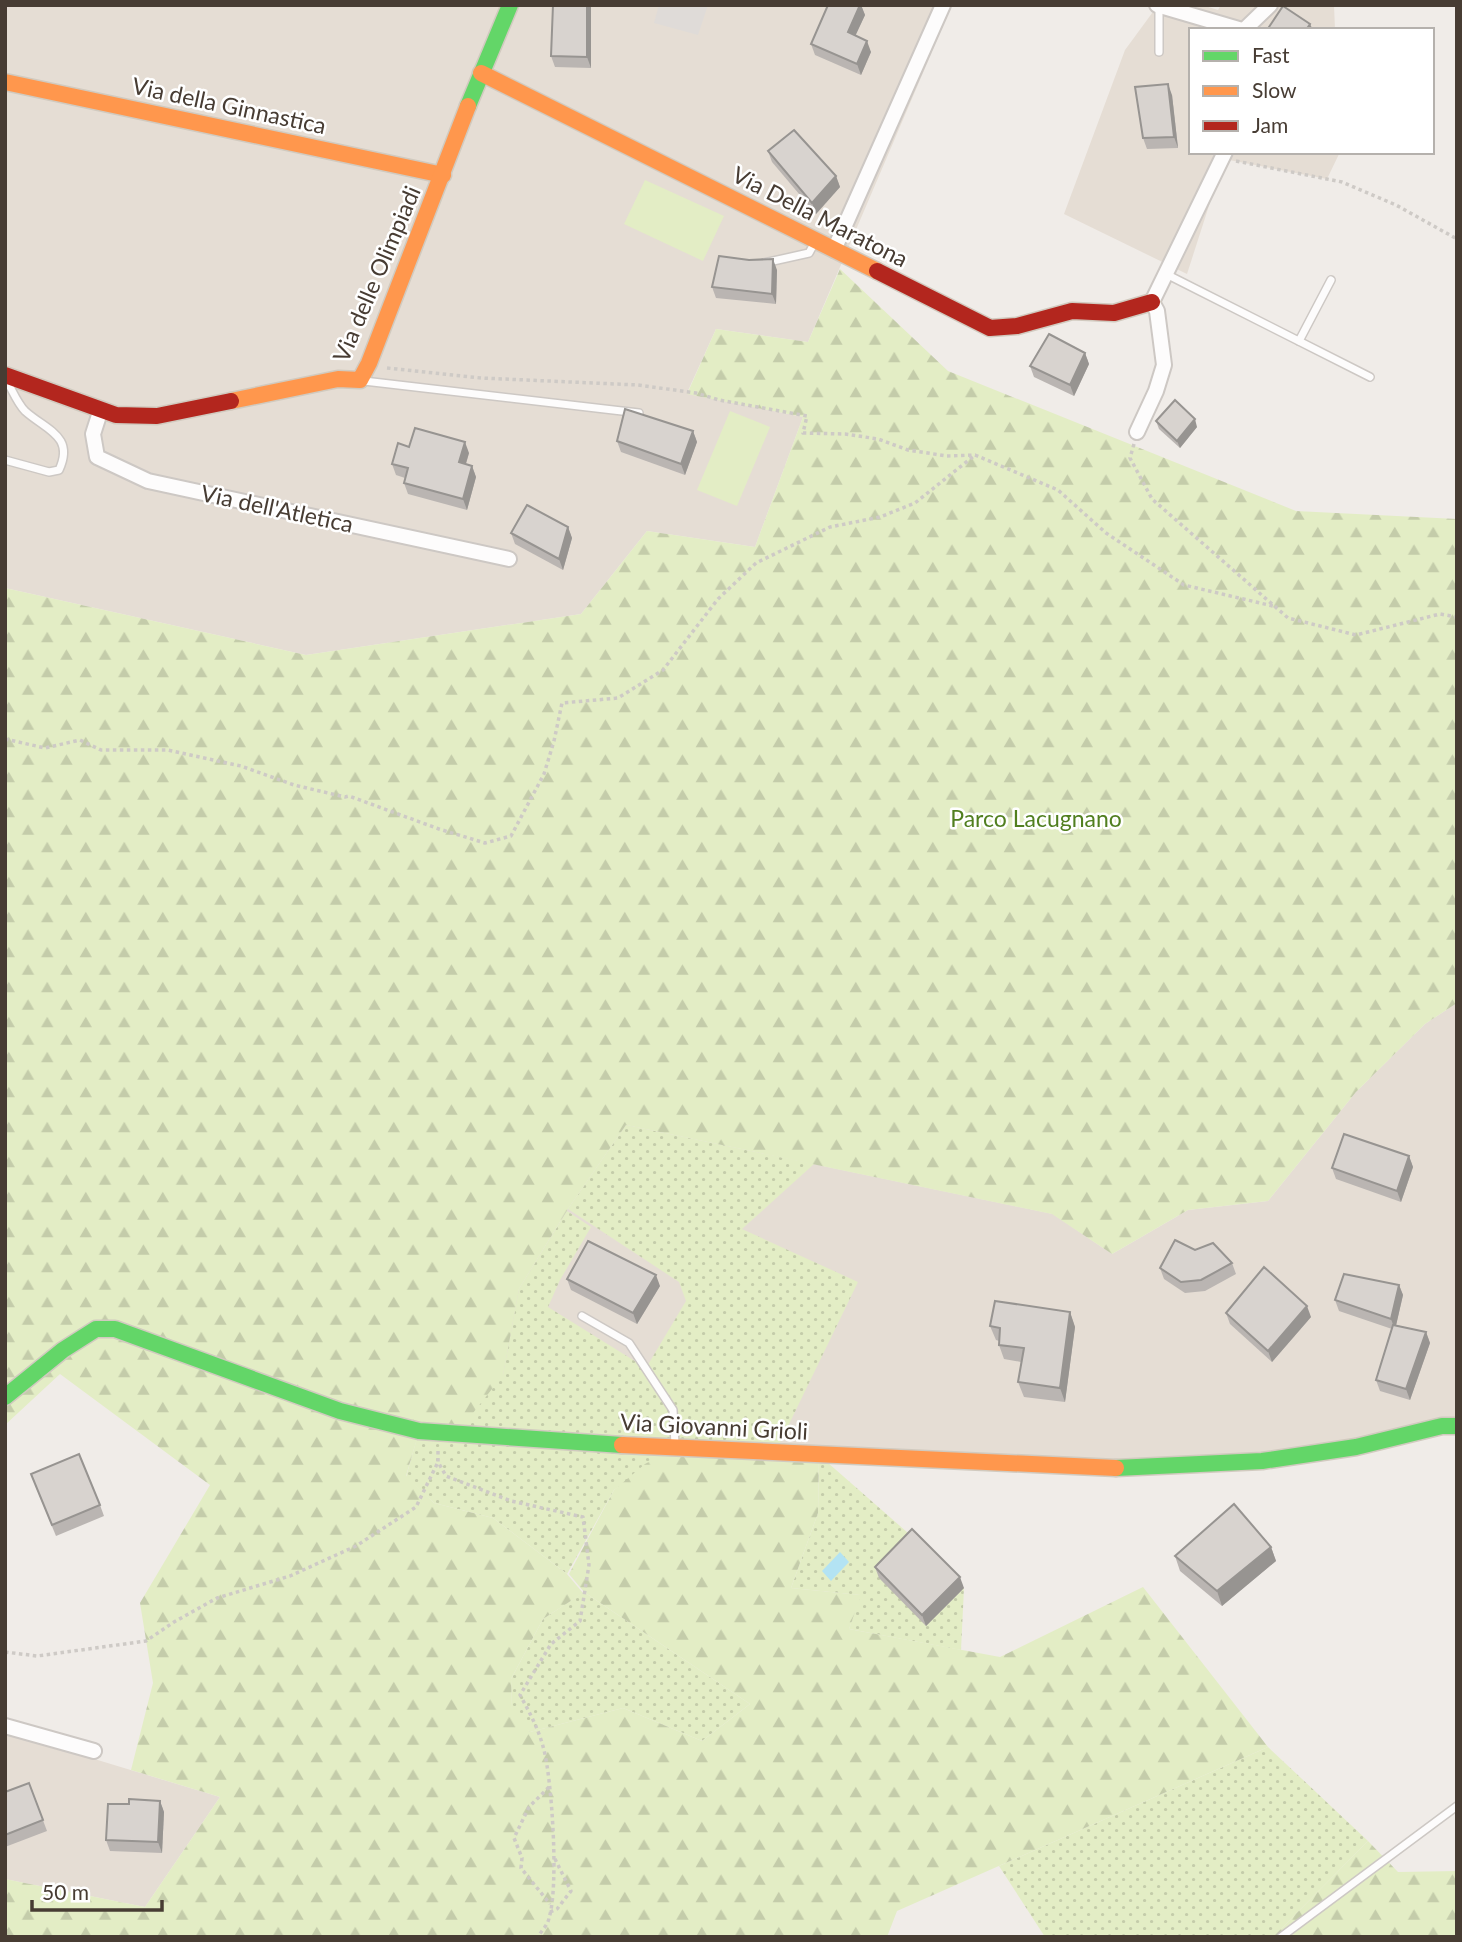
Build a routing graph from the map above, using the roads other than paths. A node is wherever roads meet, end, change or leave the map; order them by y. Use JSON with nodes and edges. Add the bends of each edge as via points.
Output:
{"nodes":[{"id":1,"x":510,"y":5,"type":"edge"},
{"id":2,"x":943,"y":5,"type":"edge"},
{"id":3,"x":1270,"y":5,"type":"edge"},
{"id":4,"x":1158,"y":6,"type":"edge"},
{"id":5,"x":1236,"y":28,"type":"edge"},
{"id":6,"x":1245,"y":28,"type":"edge"},
{"id":7,"x":1159,"y":52,"type":"dead end"},
{"id":8,"x":481,"y":73,"type":"junction"},
{"id":9,"x":5,"y":82,"type":"edge"},
{"id":10,"x":1225,"y":155,"type":"edge"},
{"id":11,"x":443,"y":175,"type":"junction"},
{"id":12,"x":816,"y":241,"type":"junction"},
{"id":13,"x":834,"y":250,"type":"junction"},
{"id":14,"x":754,"y":265,"type":"edge"},
{"id":15,"x":1166,"y":274,"type":"junction"},
{"id":16,"x":1331,"y":280,"type":"dead end"},
{"id":17,"x":1152,"y":302,"type":"junction"},
{"id":18,"x":1298,"y":341,"type":"junction"},
{"id":19,"x":5,"y":376,"type":"edge"},
{"id":20,"x":1370,"y":377,"type":"dead end"},
{"id":21,"x":360,"y":380,"type":"junction"},
{"id":22,"x":101,"y":409,"type":"junction"},
{"id":23,"x":639,"y":413,"type":"edge"},
{"id":24,"x":1137,"y":432,"type":"road end"},
{"id":25,"x":5,"y":460,"type":"edge"},
{"id":26,"x":509,"y":559,"type":"dead end"},
{"id":27,"x":582,"y":1315,"type":"dead end"},
{"id":28,"x":5,"y":1397,"type":"edge"},
{"id":29,"x":1457,"y":1426,"type":"edge"},
{"id":30,"x":675,"y":1448,"type":"junction"},
{"id":31,"x":5,"y":1726,"type":"edge"},
{"id":32,"x":94,"y":1751,"type":"dead end"},
{"id":33,"x":1457,"y":1806,"type":"edge"},
{"id":34,"x":1281,"y":1937,"type":"edge"}],
"edges":[{"from":1,"to":8,"type":"street","name":"Via delle Olimpiadi"},
{"from":2,"to":13,"type":"street"},
{"from":3,"to":6,"type":"street"},
{"from":4,"to":5,"type":"street"},
{"from":4,"to":7,"type":"lane"},
{"from":8,"to":11,"type":"street","name":"Via delle Olimpiadi"},
{"from":8,"to":12,"type":"street","name":"Via Della Maratona"},
{"from":9,"to":11,"type":"street","name":"Via della Ginnastica"},
{"from":10,"to":15,"type":"street"},
{"from":11,"to":21,"type":"street","name":"Via delle Olimpiadi"},
{"from":12,"to":13,"type":"street","name":"Via Della Maratona"},
{"from":12,"to":14,"type":"lane","via":[[809,253]]},
{"from":13,"to":17,"type":"street","name":"Via Della Maratona","via":[[990,328],[1017,326],[1072,311],[1114,313]]},
{"from":15,"to":17,"type":"street"},
{"from":15,"to":18,"type":"lane"},
{"from":16,"to":18,"type":"lane"},
{"from":17,"to":24,"type":"street","via":[[1164,365]]},
{"from":18,"to":20,"type":"lane"},
{"from":19,"to":22,"type":"street","name":"Via delle Olimpiadi"},
{"from":19,"to":25,"type":"lane","via":[[23,409],[57,435],[65,458],[59,470],[49,472]]},
{"from":21,"to":22,"type":"street","name":"Via delle Olimpiadi","via":[[338,379],[157,416],[116,415]]},
{"from":21,"to":23,"type":"lane"},
{"from":22,"to":26,"type":"street","name":"Via dell'Atletica","via":[[93,434],[97,457],[148,481]]},
{"from":27,"to":30,"type":"lane","via":[[629,1343],[673,1410]]},
{"from":28,"to":30,"type":"street","name":"Via Giovanni Grioli","via":[[96,1329],[115,1329],[340,1411],[419,1431]]},
{"from":29,"to":30,"type":"street","name":"Via Giovanni Grioli","via":[[1262,1461],[1124,1468]]},
{"from":31,"to":32,"type":"street"},
{"from":33,"to":34,"type":"lane"}]}
